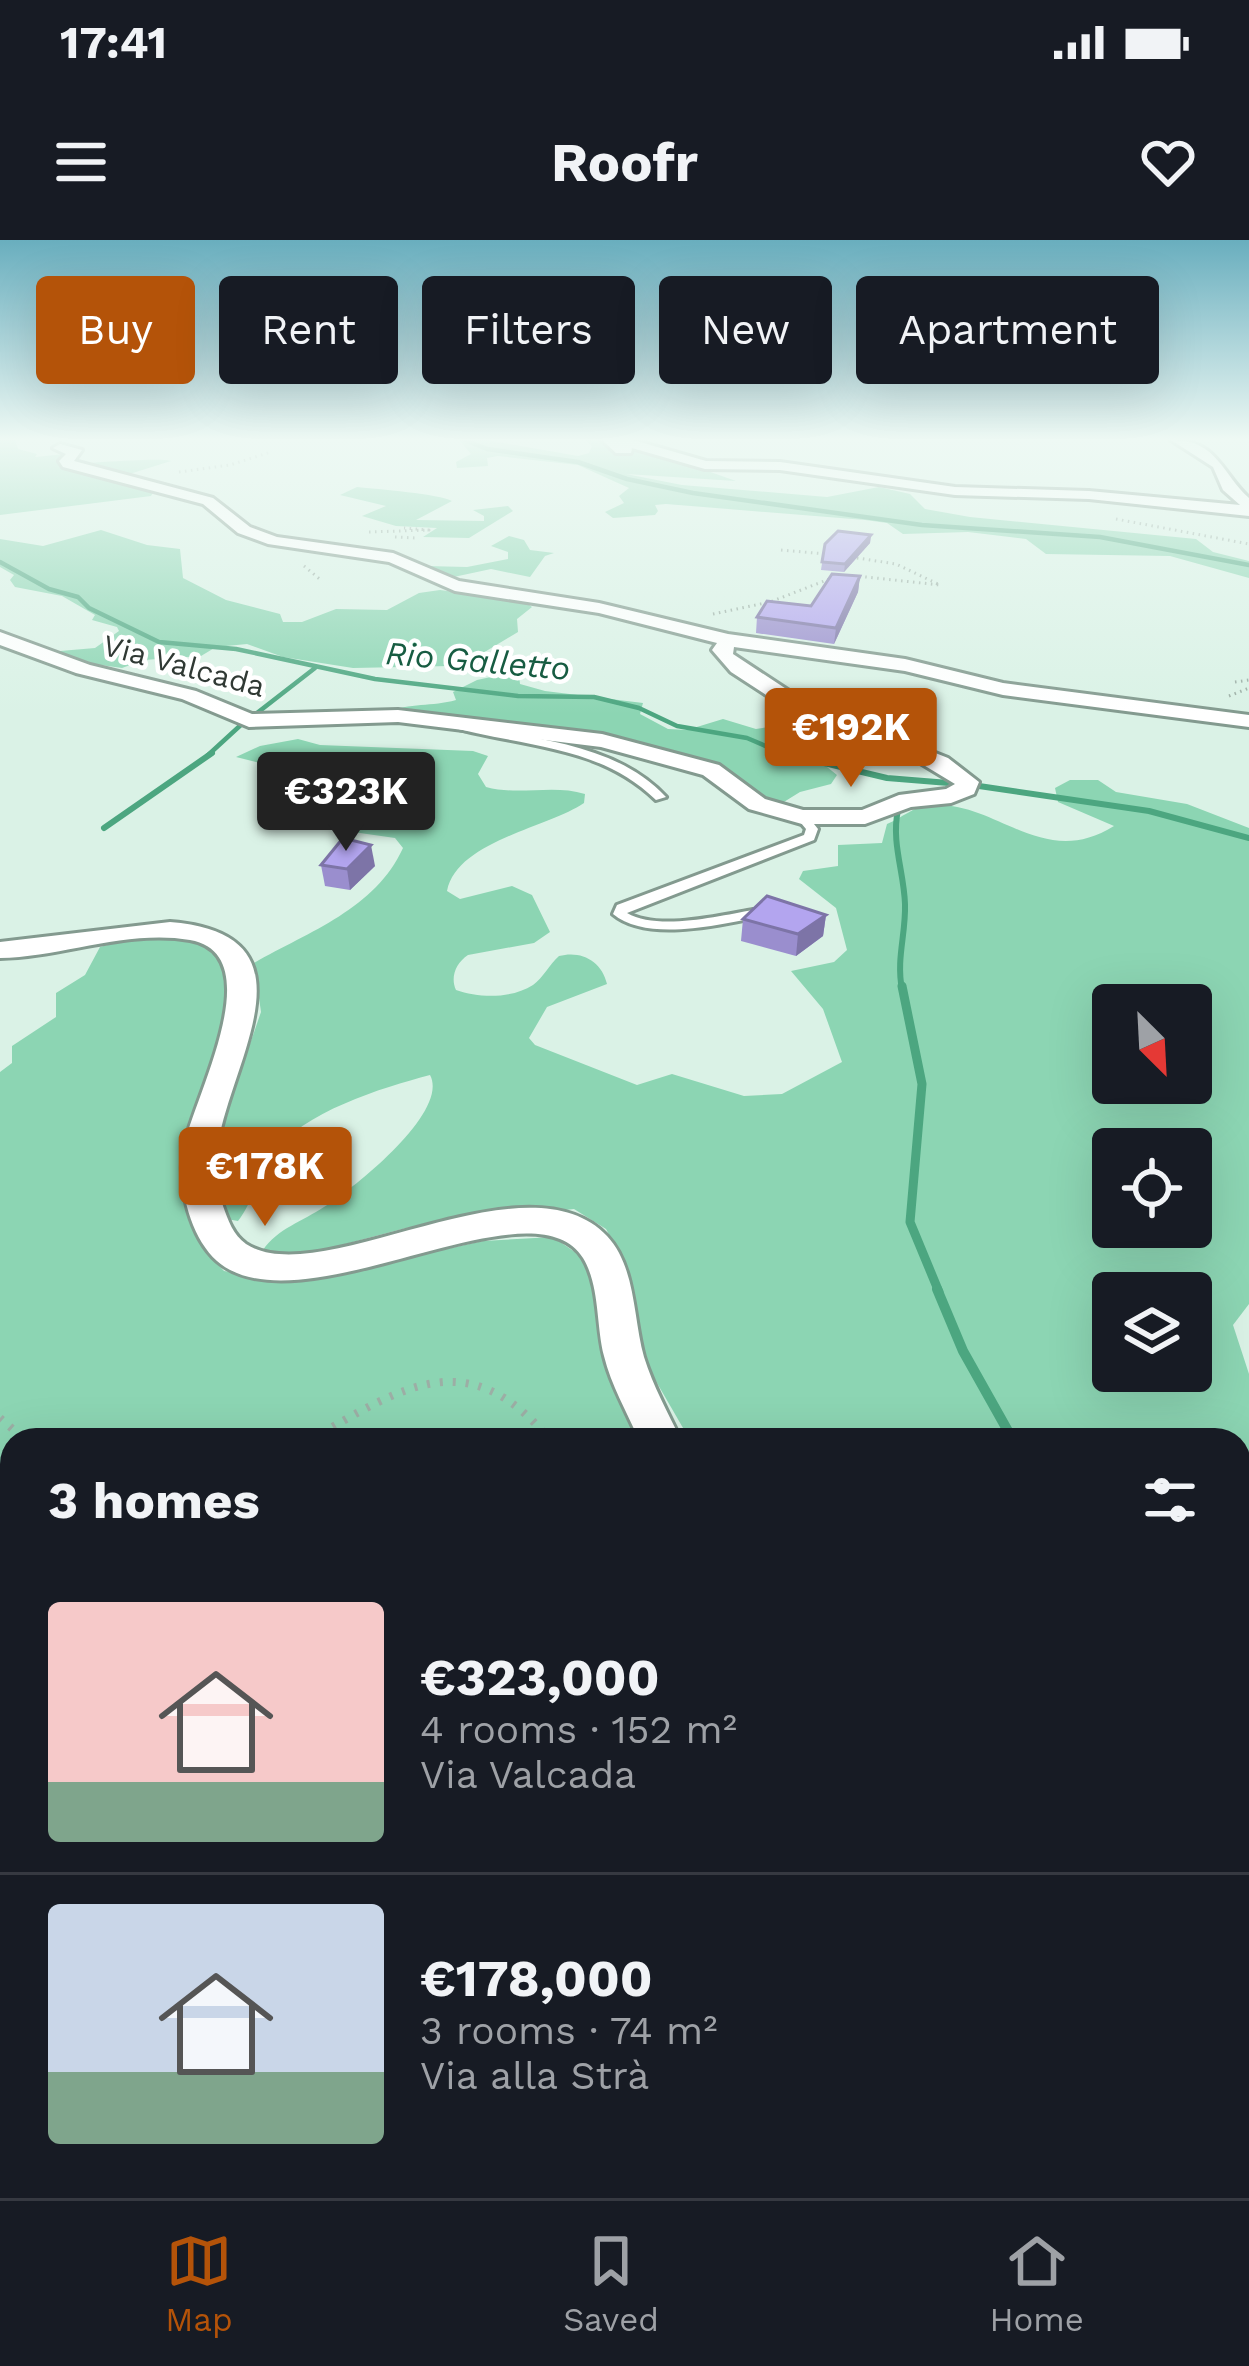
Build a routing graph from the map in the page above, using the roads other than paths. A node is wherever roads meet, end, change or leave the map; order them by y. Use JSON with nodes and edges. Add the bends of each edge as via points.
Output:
{"nodes":[{"id":1,"x":248,"y":531,"type":"edge"},
{"id":2,"x":0,"y":638,"type":"edge"},
{"id":3,"x":717,"y":638,"type":"junction"},
{"id":4,"x":1249,"y":710,"type":"edge"},
{"id":5,"x":1219,"y":718,"type":"junction"},
{"id":6,"x":437,"y":720,"type":"junction"},
{"id":7,"x":1249,"y":721,"type":"edge"},
{"id":8,"x":660,"y":797,"type":"dead end"},
{"id":9,"x":802,"y":817,"type":"junction"},
{"id":10,"x":753,"y":914,"type":"edge"},
{"id":11,"x":0,"y":950,"type":"edge"},
{"id":12,"x":655,"y":1428,"type":"edge"}],
"edges":[{"from":1,"to":3,"type":"street","via":[[393,558],[455,586],[599,608]]},
{"from":2,"to":6,"type":"street","name":"Via Valcada","via":[[83,669],[189,694],[249,721]]},
{"from":3,"to":5,"type":"street"},
{"from":3,"to":9,"type":"street","name":"Via Valcada","via":[[724,657],[776,692],[967,782],[959,794],[907,800],[878,814]]},
{"from":4,"to":5,"type":"street"},
{"from":5,"to":7,"type":"street"},
{"from":6,"to":8,"type":"lane","via":[[560,745]]},
{"from":6,"to":9,"type":"street","name":"Via Valcada","via":[[556,733],[691,764],[724,776],[769,809]]},
{"from":9,"to":10,"type":"lane","via":[[810,838],[620,914],[647,924]]},
{"from":11,"to":12,"type":"street","via":[[160,932],[224,945],[242,986],[241,1027],[200,1152],[214,1235],[240,1258],[292,1268],[438,1234],[567,1225],[602,1259],[625,1360]]}]}
